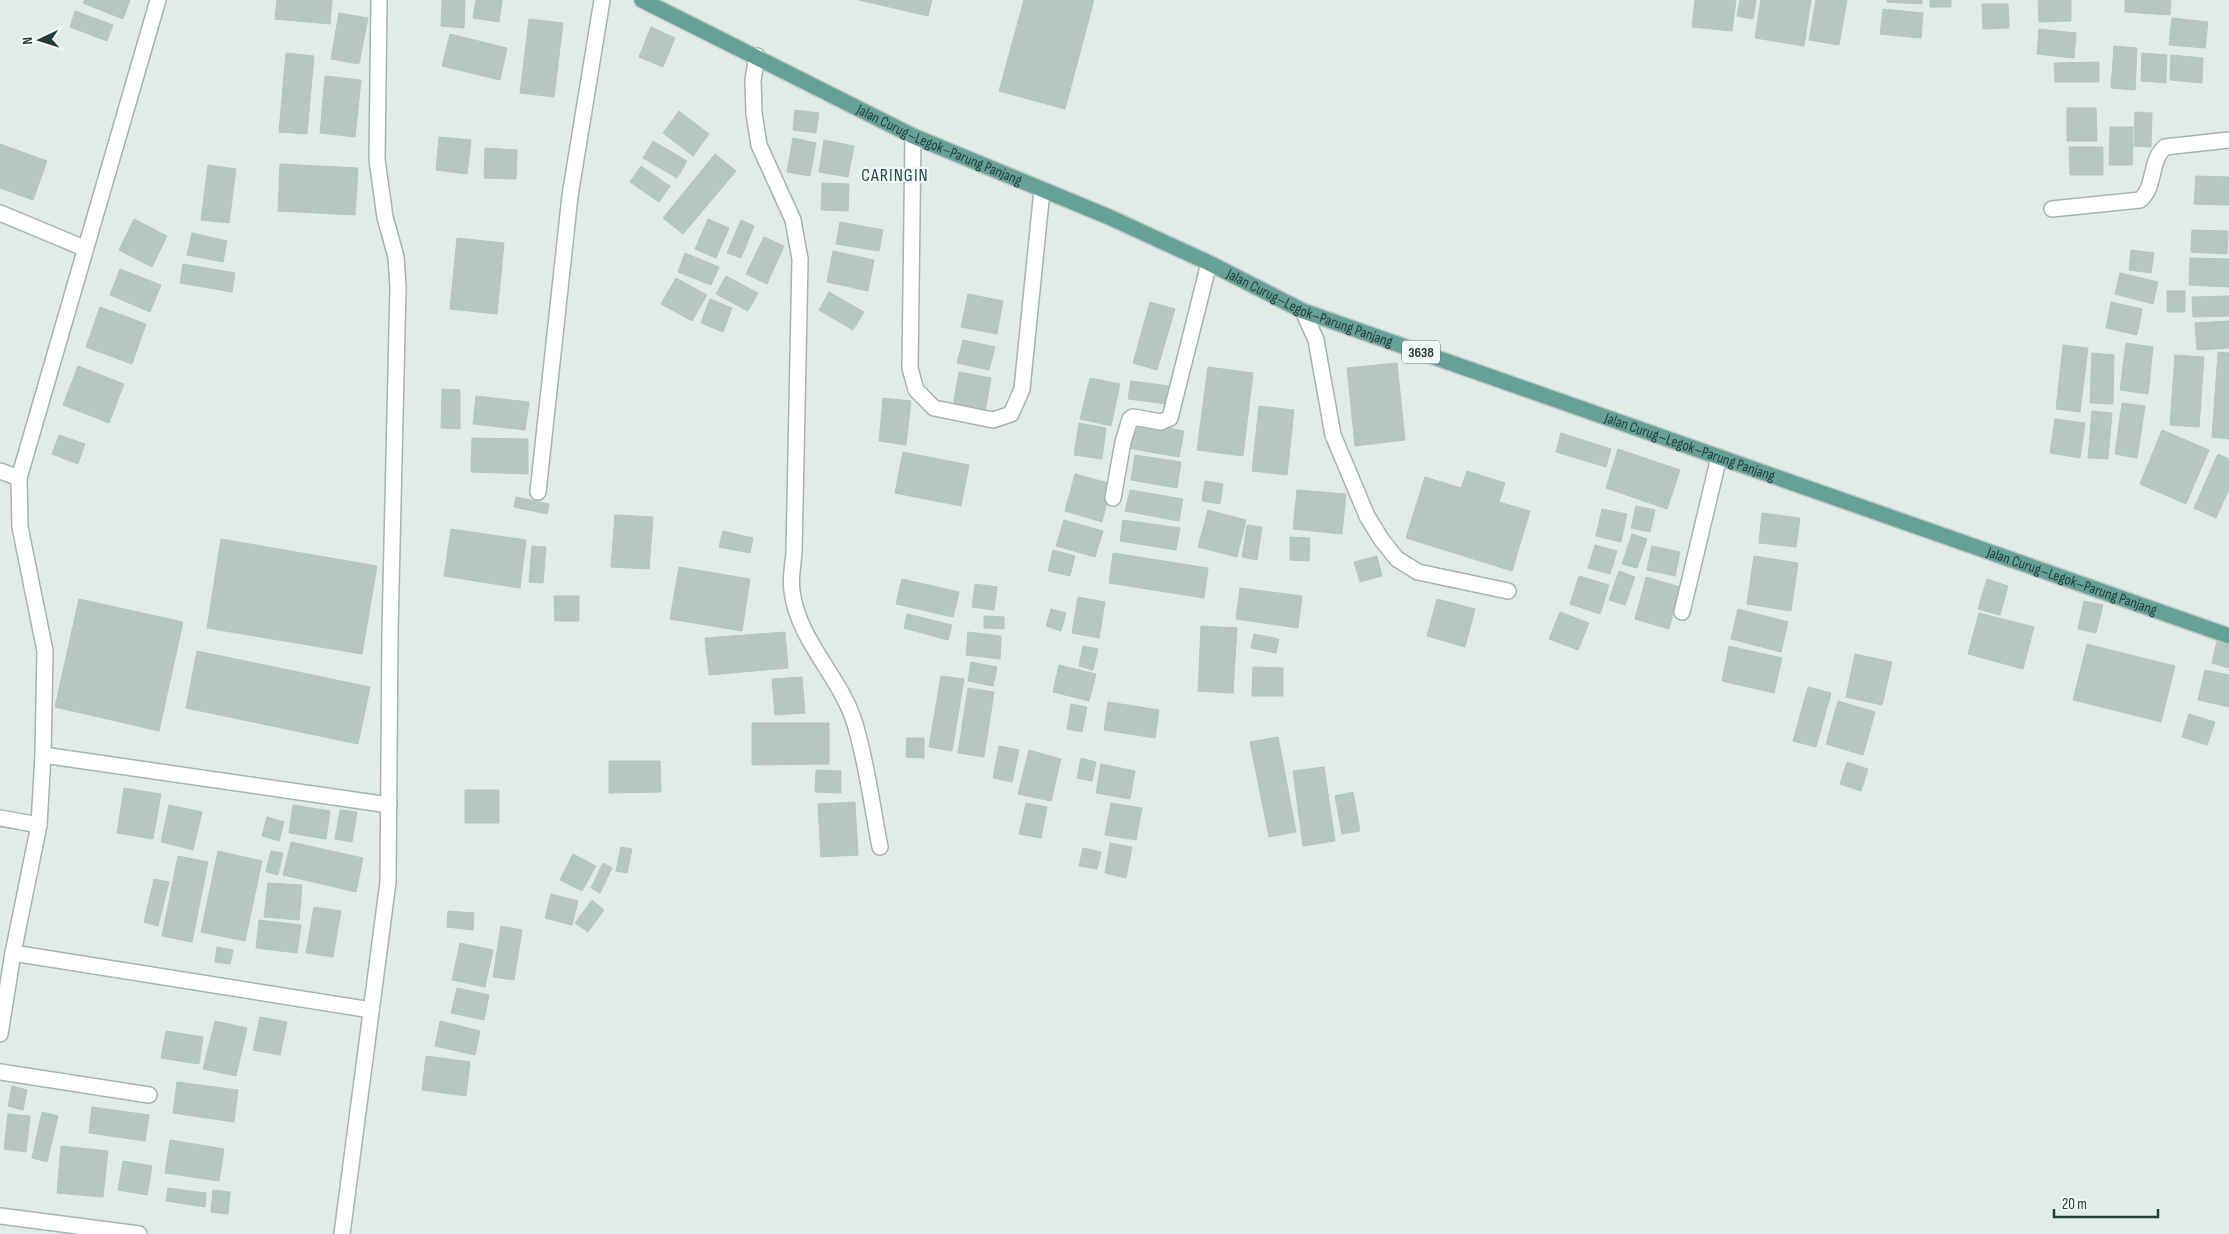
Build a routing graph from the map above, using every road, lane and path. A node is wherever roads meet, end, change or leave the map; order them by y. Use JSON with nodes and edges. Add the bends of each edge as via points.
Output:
{"nodes":[{"id":1,"x":158,"y":0,"type":"edge"},
{"id":2,"x":379,"y":0,"type":"edge"},
{"id":3,"x":602,"y":0,"type":"edge"},
{"id":4,"x":642,"y":0,"type":"edge"},
{"id":5,"x":758,"y":56,"type":"junction"},
{"id":6,"x":914,"y":136,"type":"junction"},
{"id":7,"x":2229,"y":140,"type":"edge"},
{"id":8,"x":1042,"y":190,"type":"junction"},
{"id":9,"x":2052,"y":210,"type":"dead end"},
{"id":10,"x":0,"y":213,"type":"edge"},
{"id":11,"x":84,"y":248,"type":"junction"},
{"id":12,"x":1209,"y":263,"type":"junction"},
{"id":13,"x":1303,"y":311,"type":"junction"},
{"id":14,"x":1719,"y":457,"type":"junction"},
{"id":15,"x":0,"y":471,"type":"edge"},
{"id":16,"x":19,"y":478,"type":"junction"},
{"id":17,"x":538,"y":492,"type":"dead end"},
{"id":18,"x":1114,"y":498,"type":"dead end"},
{"id":19,"x":1508,"y":591,"type":"dead end"},
{"id":20,"x":1682,"y":612,"type":"dead end"},
{"id":21,"x":2229,"y":636,"type":"edge"},
{"id":22,"x":43,"y":755,"type":"junction"},
{"id":23,"x":389,"y":805,"type":"junction"},
{"id":24,"x":0,"y":818,"type":"edge"},
{"id":25,"x":39,"y":826,"type":"junction"},
{"id":26,"x":880,"y":847,"type":"dead end"},
{"id":27,"x":13,"y":953,"type":"junction"},
{"id":28,"x":371,"y":1010,"type":"junction"},
{"id":29,"x":0,"y":1034,"type":"edge"},
{"id":30,"x":0,"y":1072,"type":"edge"},
{"id":31,"x":149,"y":1095,"type":"dead end"},
{"id":32,"x":0,"y":1216,"type":"edge"},
{"id":33,"x":139,"y":1234,"type":"edge"},
{"id":34,"x":342,"y":1234,"type":"edge"}],
"edges":[{"from":1,"to":11,"type":"street"},
{"from":2,"to":23,"type":"street","via":[[377,160],[385,217],[396,257],[398,286]]},
{"from":3,"to":17,"type":"street","via":[[570,196]]},
{"from":4,"to":5,"type":"main road","name":"Jalan Curug–Legok–Parung Panjang","number":"3638"},
{"from":5,"to":6,"type":"main road","name":"Jalan Curug–Legok–Parung Panjang","number":"3638"},
{"from":5,"to":26,"type":"street","via":[[753,80],[759,145],[793,220],[800,259],[791,590],[811,643],[855,723]]},
{"from":6,"to":8,"type":"main road","name":"Jalan Curug–Legok–Parung Panjang","number":"3638"},
{"from":6,"to":8,"type":"street","via":[[910,368],[916,390],[934,408],[993,420],[1011,414],[1018,403]]},
{"from":7,"to":9,"type":"street","via":[[2165,147],[2158,154],[2146,195],[2140,200]]},
{"from":8,"to":12,"type":"main road","name":"Jalan Curug–Legok–Parung Panjang","number":"3638"},
{"from":10,"to":11,"type":"street"},
{"from":11,"to":16,"type":"street"},
{"from":12,"to":13,"type":"main road","name":"Jalan Curug–Legok–Parung Panjang","number":"3638"},
{"from":12,"to":18,"type":"street","via":[[1170,418],[1161,422],[1130,419]]},
{"from":13,"to":14,"type":"main road","name":"Jalan Curug–Legok–Parung Panjang","number":"3638"},
{"from":13,"to":19,"type":"street","via":[[1316,340],[1333,434],[1367,516],[1381,539],[1397,559],[1418,572]]},
{"from":14,"to":20,"type":"street"},
{"from":14,"to":21,"type":"main road","name":"Jalan Curug–Legok–Parung Panjang","number":"3638"},
{"from":15,"to":16,"type":"street"},
{"from":16,"to":22,"type":"street","via":[[20,528],[45,652]]},
{"from":22,"to":23,"type":"street"},
{"from":22,"to":25,"type":"street"},
{"from":23,"to":28,"type":"street","via":[[388,882]]},
{"from":24,"to":25,"type":"street"},
{"from":25,"to":27,"type":"street"},
{"from":27,"to":28,"type":"street"},
{"from":27,"to":29,"type":"street"},
{"from":28,"to":34,"type":"street"},
{"from":30,"to":31,"type":"street"},
{"from":32,"to":33,"type":"street"}]}
